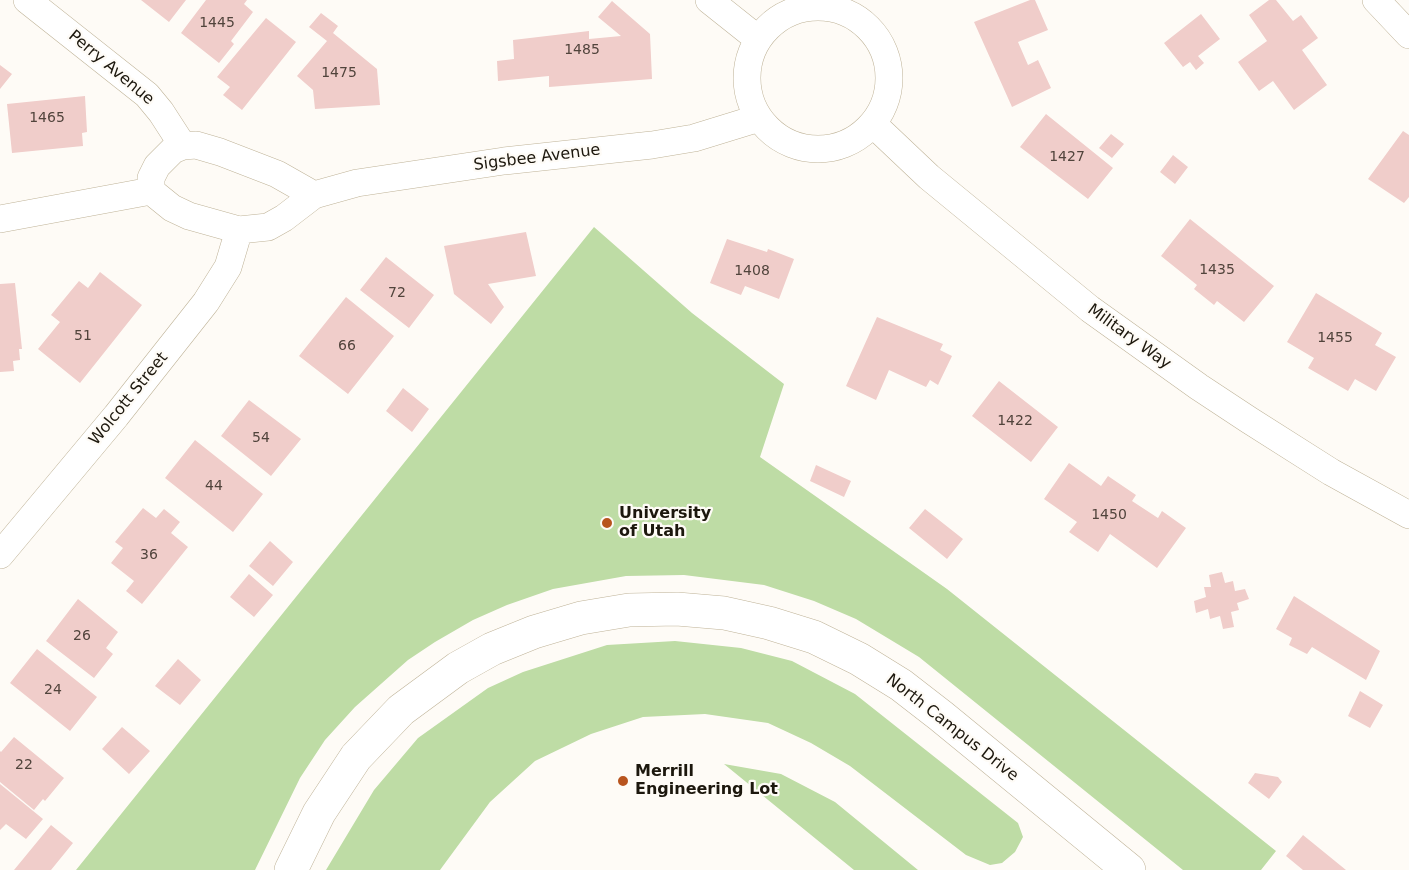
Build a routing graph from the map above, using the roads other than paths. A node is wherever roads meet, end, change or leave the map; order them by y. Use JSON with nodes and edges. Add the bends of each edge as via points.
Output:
{"nodes":[{"id":1,"x":27,"y":0,"type":"edge"},
{"id":2,"x":709,"y":0,"type":"edge"},
{"id":3,"x":1376,"y":0,"type":"edge"},
{"id":4,"x":854,"y":7,"type":"edge"},
{"id":5,"x":1409,"y":35,"type":"edge"},
{"id":6,"x":758,"y":39,"type":"junction"},
{"id":7,"x":759,"y":118,"type":"junction"},
{"id":8,"x":873,"y":124,"type":"junction"},
{"id":9,"x":183,"y":146,"type":"junction"},
{"id":10,"x":151,"y":191,"type":"junction"},
{"id":11,"x":314,"y":195,"type":"junction"},
{"id":12,"x":0,"y":219,"type":"edge"},
{"id":13,"x":239,"y":230,"type":"junction"},
{"id":14,"x":1409,"y":515,"type":"edge"},
{"id":15,"x":0,"y":555,"type":"edge"},
{"id":16,"x":291,"y":870,"type":"edge"},
{"id":17,"x":1129,"y":870,"type":"edge"}],
"edges":[{"from":1,"to":9,"type":"street","name":"Perry Avenue","via":[[147,95]]},
{"from":2,"to":6,"type":"street"},
{"from":3,"to":5,"type":"street"},
{"from":4,"to":6,"type":"street","via":[[806,8],[783,15]]},
{"from":4,"to":8,"type":"street","via":[[885,52],[890,78],[886,103]]},
{"from":6,"to":7,"type":"street","via":[[749,58],[747,78],[750,99]]},
{"from":7,"to":8,"type":"street","via":[[774,135],[814,150],[836,148],[857,139]]},
{"from":7,"to":11,"type":"street","name":"Sigsbee Avenue","via":[[694,138],[357,183]]},
{"from":8,"to":14,"type":"street","name":"Military Way","via":[[951,195],[1090,309],[1249,420]]},
{"from":9,"to":10,"type":"street","via":[[157,166],[151,178]]},
{"from":9,"to":11,"type":"street","via":[[196,145],[220,152],[277,174]]},
{"from":10,"to":12,"type":"street"},
{"from":10,"to":13,"type":"street","name":"Sigsbee Avenue","via":[[189,216]]},
{"from":11,"to":13,"type":"street","name":"Sigsbee Avenue","via":[[268,227]]},
{"from":13,"to":15,"type":"street","name":"Wolcott Street","via":[[228,267],[207,302]]},
{"from":16,"to":17,"type":"main road","name":"North Campus Drive","via":[[319,813],[356,757],[401,710],[458,668],[492,649],[581,618],[629,610],[678,609],[724,613],[769,623],[814,637],[860,659],[901,685]]}]}
